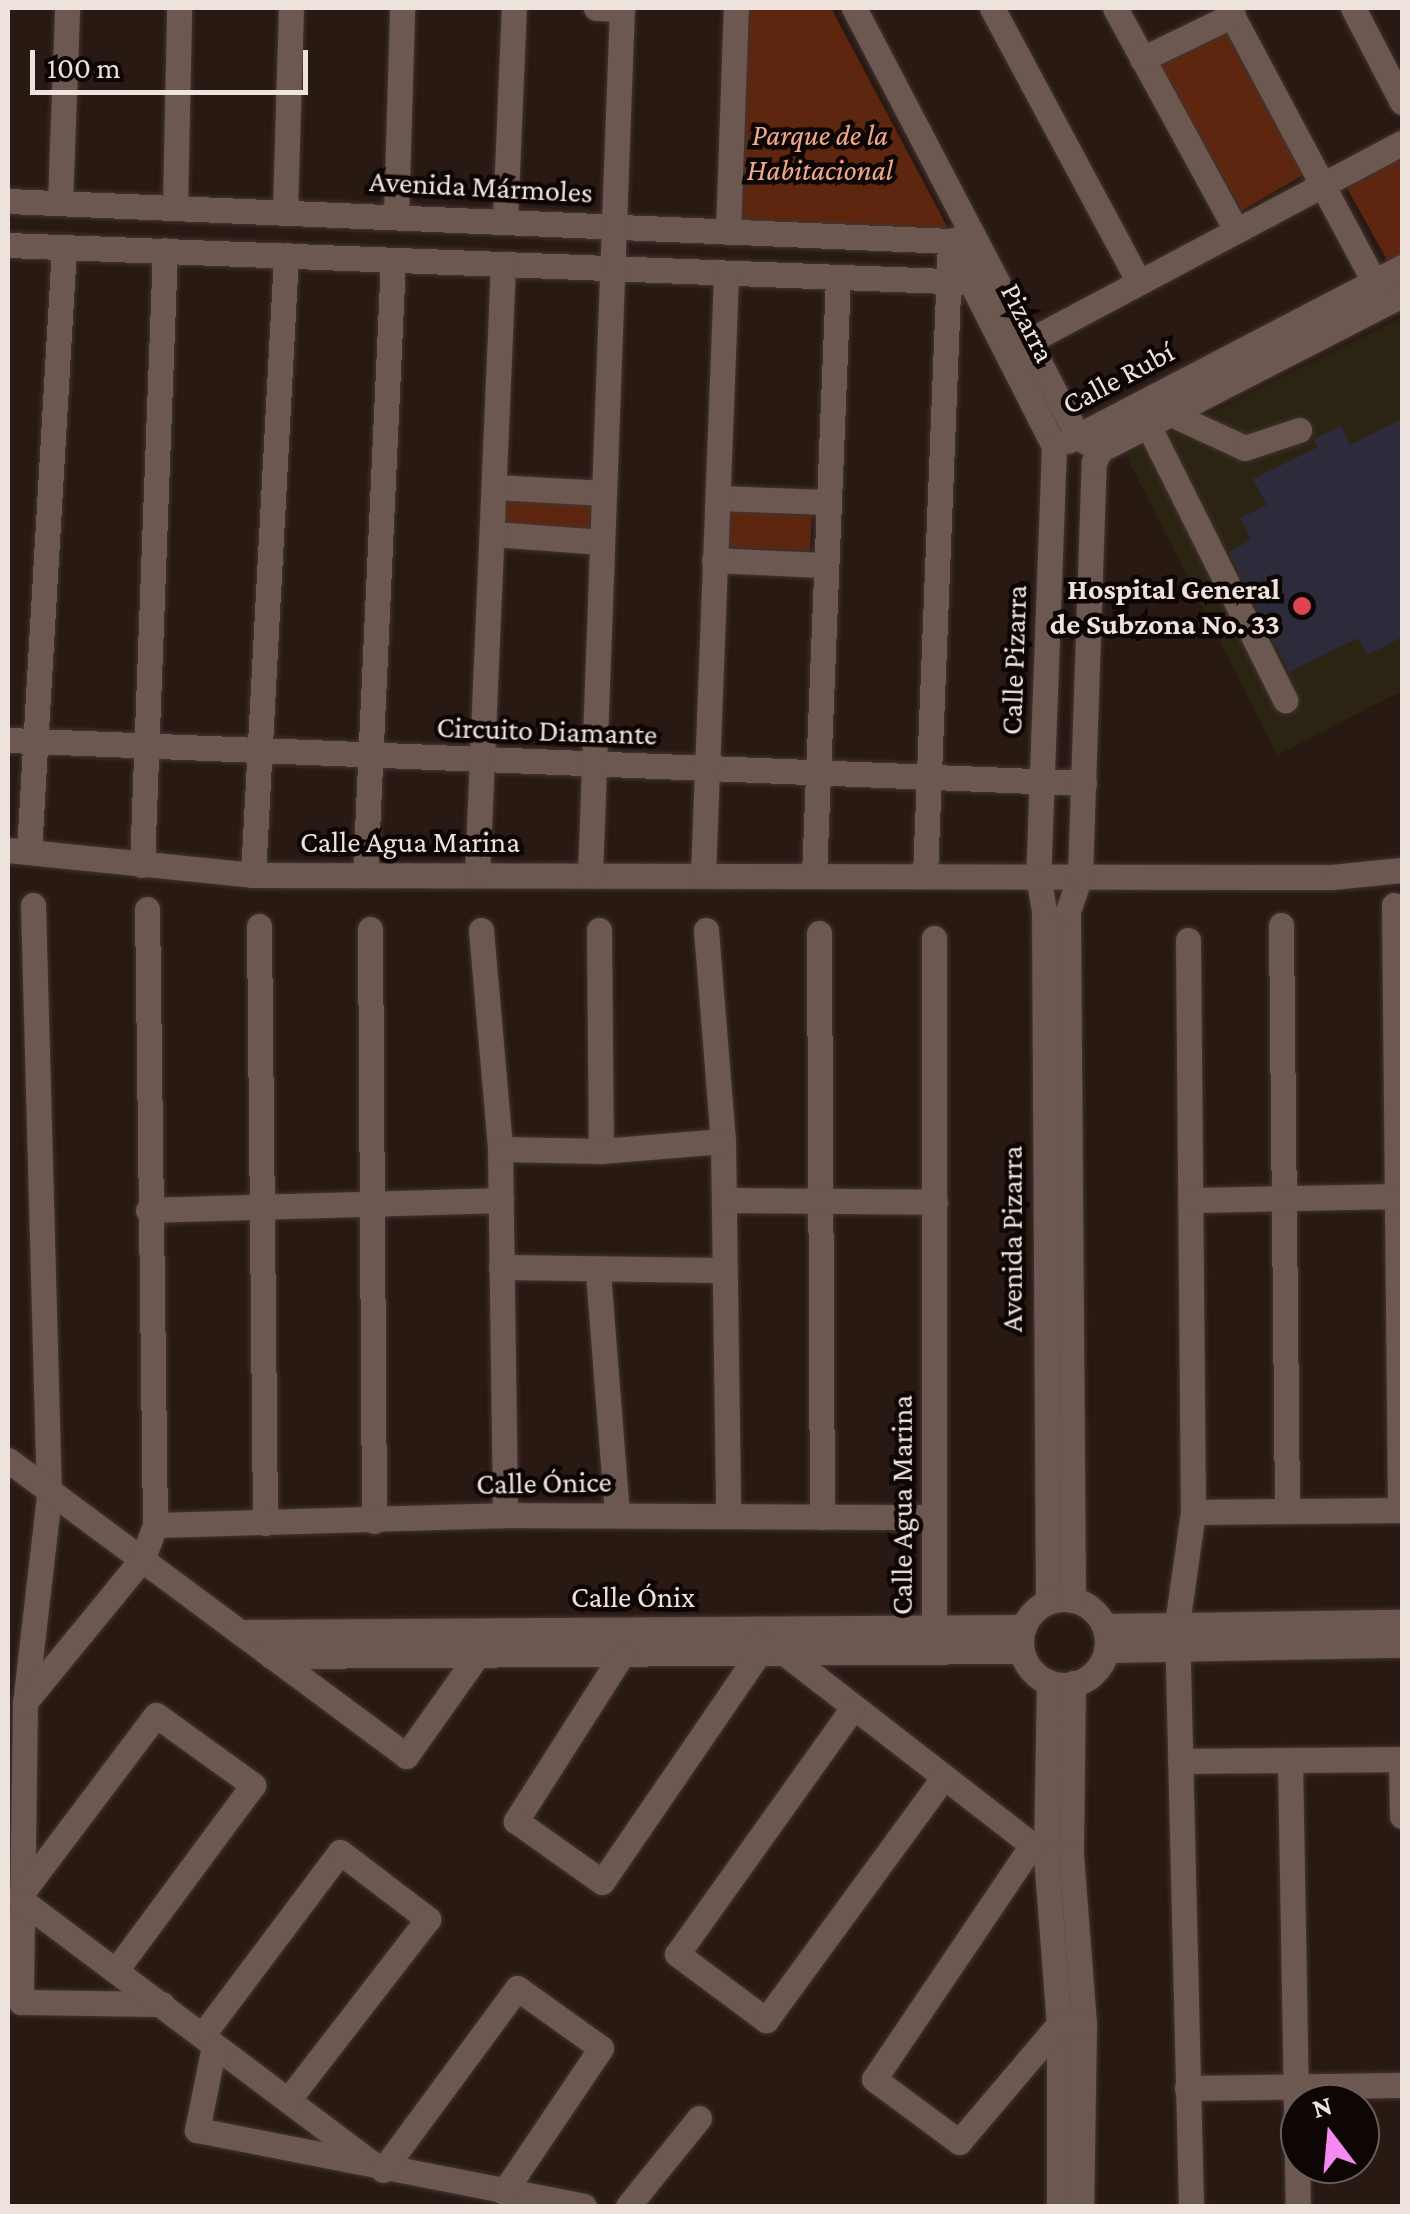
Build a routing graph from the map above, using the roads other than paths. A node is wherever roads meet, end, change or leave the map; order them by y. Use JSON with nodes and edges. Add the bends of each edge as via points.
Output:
{"nodes":[{"id":1,"x":67,"y":8,"type":"edge"},
{"id":2,"x":179,"y":8,"type":"edge"},
{"id":3,"x":291,"y":8,"type":"edge"},
{"id":4,"x":402,"y":8,"type":"edge"},
{"id":5,"x":514,"y":8,"type":"edge"},
{"id":6,"x":596,"y":8,"type":"edge"},
{"id":7,"x":622,"y":8,"type":"edge"},
{"id":8,"x":736,"y":8,"type":"edge"},
{"id":9,"x":854,"y":8,"type":"edge"},
{"id":10,"x":992,"y":8,"type":"edge"},
{"id":11,"x":1114,"y":8,"type":"edge"},
{"id":12,"x":1353,"y":8,"type":"edge"},
{"id":13,"x":1231,"y":11,"type":"edge"},
{"id":14,"x":1142,"y":59,"type":"junction"},
{"id":15,"x":1402,"y":102,"type":"edge"},
{"id":16,"x":1402,"y":143,"type":"edge"},
{"id":17,"x":1323,"y":186,"type":"junction"},
{"id":18,"x":8,"y":201,"type":"edge"},
{"id":19,"x":60,"y":204,"type":"junction"},
{"id":20,"x":175,"y":207,"type":"junction"},
{"id":21,"x":285,"y":210,"type":"junction"},
{"id":22,"x":396,"y":215,"type":"junction"},
{"id":23,"x":505,"y":220,"type":"junction"},
{"id":24,"x":615,"y":226,"type":"junction"},
{"id":25,"x":1236,"y":230,"type":"junction"},
{"id":26,"x":728,"y":232,"type":"junction"},
{"id":27,"x":961,"y":238,"type":"junction"},
{"id":28,"x":8,"y":245,"type":"edge"},
{"id":29,"x":64,"y":248,"type":"junction"},
{"id":30,"x":165,"y":250,"type":"junction"},
{"id":31,"x":286,"y":256,"type":"junction"},
{"id":32,"x":393,"y":261,"type":"junction"},
{"id":33,"x":503,"y":265,"type":"junction"},
{"id":34,"x":1402,"y":266,"type":"edge"},
{"id":35,"x":615,"y":272,"type":"junction"},
{"id":36,"x":726,"y":275,"type":"junction"},
{"id":37,"x":838,"y":278,"type":"junction"},
{"id":38,"x":1374,"y":281,"type":"junction"},
{"id":39,"x":960,"y":282,"type":"junction"},
{"id":40,"x":1139,"y":282,"type":"junction"},
{"id":41,"x":1402,"y":296,"type":"edge"},
{"id":42,"x":1029,"y":341,"type":"junction"},
{"id":43,"x":1152,"y":414,"type":"junction"},
{"id":44,"x":1299,"y":430,"type":"dead end"},
{"id":45,"x":1082,"y":448,"type":"junction"},
{"id":46,"x":495,"y":487,"type":"junction"},
{"id":47,"x":604,"y":493,"type":"junction"},
{"id":48,"x":718,"y":498,"type":"junction"},
{"id":49,"x":826,"y":502,"type":"junction"},
{"id":50,"x":493,"y":534,"type":"junction"},
{"id":51,"x":602,"y":542,"type":"junction"},
{"id":52,"x":714,"y":560,"type":"junction"},
{"id":53,"x":824,"y":565,"type":"junction"},
{"id":54,"x":1285,"y":700,"type":"dead end"},
{"id":55,"x":8,"y":740,"type":"edge"},
{"id":56,"x":36,"y":742,"type":"junction"},
{"id":57,"x":145,"y":747,"type":"junction"},
{"id":58,"x":257,"y":750,"type":"junction"},
{"id":59,"x":371,"y":756,"type":"junction"},
{"id":60,"x":483,"y":761,"type":"junction"},
{"id":61,"x":595,"y":766,"type":"junction"},
{"id":62,"x":706,"y":769,"type":"junction"},
{"id":63,"x":818,"y":774,"type":"junction"},
{"id":64,"x":928,"y":778,"type":"junction"},
{"id":65,"x":1042,"y":782,"type":"junction"},
{"id":66,"x":1084,"y":783,"type":"junction"},
{"id":67,"x":18,"y":850,"type":"edge"},
{"id":68,"x":142,"y":865,"type":"junction"},
{"id":69,"x":1402,"y":870,"type":"edge"},
{"id":70,"x":365,"y":874,"type":"junction"},
{"id":71,"x":478,"y":874,"type":"junction"},
{"id":72,"x":590,"y":874,"type":"junction"},
{"id":73,"x":253,"y":875,"type":"junction"},
{"id":74,"x":703,"y":875,"type":"junction"},
{"id":75,"x":814,"y":875,"type":"junction"},
{"id":76,"x":925,"y":875,"type":"junction"},
{"id":77,"x":1038,"y":876,"type":"junction"},
{"id":78,"x":1080,"y":876,"type":"junction"},
{"id":79,"x":33,"y":905,"type":"dead end"},
{"id":80,"x":1394,"y":905,"type":"dead end"},
{"id":81,"x":147,"y":908,"type":"dead end"},
{"id":82,"x":1056,"y":911,"type":"junction"},
{"id":83,"x":259,"y":926,"type":"dead end"},
{"id":84,"x":1281,"y":926,"type":"dead end"},
{"id":85,"x":370,"y":929,"type":"dead end"},
{"id":86,"x":481,"y":930,"type":"dead end"},
{"id":87,"x":599,"y":930,"type":"dead end"},
{"id":88,"x":706,"y":930,"type":"dead end"},
{"id":89,"x":819,"y":933,"type":"dead end"},
{"id":90,"x":934,"y":938,"type":"dead end"},
{"id":91,"x":1188,"y":940,"type":"dead end"},
{"id":92,"x":1399,"y":1139,"type":"edge"},
{"id":93,"x":723,"y":1141,"type":"junction"},
{"id":94,"x":500,"y":1149,"type":"junction"},
{"id":95,"x":601,"y":1151,"type":"junction"},
{"id":96,"x":1396,"y":1196,"type":"junction"},
{"id":97,"x":1284,"y":1197,"type":"junction"},
{"id":98,"x":501,"y":1200,"type":"junction"},
{"id":99,"x":724,"y":1200,"type":"junction"},
{"id":100,"x":1191,"y":1200,"type":"junction"},
{"id":101,"x":818,"y":1201,"type":"junction"},
{"id":102,"x":935,"y":1202,"type":"junction"},
{"id":103,"x":372,"y":1208,"type":"junction"},
{"id":104,"x":259,"y":1209,"type":"junction"},
{"id":105,"x":148,"y":1210,"type":"junction"},
{"id":106,"x":1400,"y":1264,"type":"edge"},
{"id":107,"x":500,"y":1266,"type":"junction"},
{"id":108,"x":721,"y":1270,"type":"junction"},
{"id":109,"x":598,"y":1272,"type":"junction"},
{"id":110,"x":8,"y":1460,"type":"edge"},
{"id":111,"x":49,"y":1496,"type":"junction"},
{"id":112,"x":1401,"y":1510,"type":"edge"},
{"id":113,"x":1287,"y":1511,"type":"junction"},
{"id":114,"x":1193,"y":1512,"type":"junction"},
{"id":115,"x":617,"y":1514,"type":"junction"},
{"id":116,"x":728,"y":1514,"type":"junction"},
{"id":117,"x":505,"y":1516,"type":"junction"},
{"id":118,"x":822,"y":1517,"type":"junction"},
{"id":119,"x":934,"y":1517,"type":"junction"},
{"id":120,"x":374,"y":1521,"type":"junction"},
{"id":121,"x":265,"y":1523,"type":"junction"},
{"id":122,"x":155,"y":1525,"type":"junction"},
{"id":123,"x":143,"y":1558,"type":"junction"},
{"id":124,"x":1060,"y":1601,"type":"junction"},
{"id":125,"x":1402,"y":1622,"type":"edge"},
{"id":126,"x":36,"y":1624,"type":"junction"},
{"id":127,"x":242,"y":1632,"type":"junction"},
{"id":128,"x":1177,"y":1637,"type":"junction"},
{"id":129,"x":1105,"y":1638,"type":"junction"},
{"id":130,"x":1023,"y":1639,"type":"junction"},
{"id":131,"x":934,"y":1640,"type":"junction"},
{"id":132,"x":767,"y":1641,"type":"junction"},
{"id":133,"x":484,"y":1643,"type":"junction"},
{"id":134,"x":1402,"y":1645,"type":"edge"},
{"id":135,"x":68,"y":1652,"type":"junction"},
{"id":136,"x":272,"y":1656,"type":"junction"},
{"id":137,"x":621,"y":1656,"type":"junction"},
{"id":138,"x":1061,"y":1683,"type":"junction"},
{"id":139,"x":25,"y":1702,"type":"junction"},
{"id":140,"x":852,"y":1708,"type":"junction"},
{"id":141,"x":1402,"y":1759,"type":"edge"},
{"id":142,"x":1290,"y":1760,"type":"junction"},
{"id":143,"x":1180,"y":1761,"type":"junction"},
{"id":144,"x":944,"y":1777,"type":"junction"},
{"id":145,"x":1402,"y":1816,"type":"edge"},
{"id":146,"x":1049,"y":1852,"type":"junction"},
{"id":147,"x":21,"y":1897,"type":"junction"},
{"id":148,"x":116,"y":1970,"type":"junction"},
{"id":149,"x":162,"y":2004,"type":"junction"},
{"id":150,"x":1072,"y":2024,"type":"junction"},
{"id":151,"x":209,"y":2040,"type":"junction"},
{"id":152,"x":1294,"y":2084,"type":"edge"},
{"id":153,"x":1186,"y":2088,"type":"junction"},
{"id":154,"x":1280,"y":2088,"type":"edge"},
{"id":155,"x":288,"y":2100,"type":"junction"},
{"id":156,"x":699,"y":2118,"type":"dead end"},
{"id":157,"x":382,"y":2170,"type":"junction"},
{"id":158,"x":504,"y":2192,"type":"junction"},
{"id":159,"x":584,"y":2206,"type":"edge"},
{"id":160,"x":628,"y":2206,"type":"edge"},
{"id":161,"x":1059,"y":2206,"type":"edge"},
{"id":162,"x":1082,"y":2206,"type":"edge"},
{"id":163,"x":1191,"y":2206,"type":"edge"}],
"edges":[{"from":1,"to":19,"type":"street"},
{"from":2,"to":20,"type":"street"},
{"from":3,"to":21,"type":"street"},
{"from":4,"to":22,"type":"street"},
{"from":5,"to":23,"type":"street"},
{"from":6,"to":7,"type":"street"},
{"from":7,"to":24,"type":"street"},
{"from":8,"to":26,"type":"street"},
{"from":9,"to":27,"type":"street"},
{"from":10,"to":40,"type":"street"},
{"from":11,"to":14,"type":"street"},
{"from":12,"to":15,"type":"street"},
{"from":13,"to":14,"type":"street"},
{"from":13,"to":17,"type":"street"},
{"from":14,"to":25,"type":"street"},
{"from":16,"to":17,"type":"street"},
{"from":17,"to":25,"type":"street"},
{"from":17,"to":38,"type":"street"},
{"from":18,"to":19,"type":"street","name":"Avenida Mármoles"},
{"from":19,"to":20,"type":"street","name":"Avenida Mármoles"},
{"from":20,"to":21,"type":"street","name":"Avenida Mármoles"},
{"from":21,"to":22,"type":"street","name":"Avenida Mármoles"},
{"from":22,"to":23,"type":"street","name":"Avenida Mármoles"},
{"from":23,"to":24,"type":"street","name":"Avenida Mármoles"},
{"from":24,"to":26,"type":"street","name":"Avenida Mármoles"},
{"from":24,"to":35,"type":"street"},
{"from":25,"to":40,"type":"street"},
{"from":26,"to":27,"type":"street","name":"Avenida Mármoles"},
{"from":27,"to":39,"type":"street"},
{"from":27,"to":42,"type":"street"},
{"from":28,"to":29,"type":"street"},
{"from":29,"to":30,"type":"street"},
{"from":29,"to":56,"type":"street"},
{"from":30,"to":31,"type":"street"},
{"from":30,"to":57,"type":"street"},
{"from":31,"to":32,"type":"street"},
{"from":31,"to":58,"type":"street"},
{"from":32,"to":33,"type":"street"},
{"from":32,"to":59,"type":"street"},
{"from":33,"to":35,"type":"street"},
{"from":33,"to":46,"type":"street"},
{"from":34,"to":38,"type":"street","name":"Calle Rubí"},
{"from":35,"to":36,"type":"street"},
{"from":35,"to":47,"type":"street"},
{"from":36,"to":37,"type":"street"},
{"from":36,"to":48,"type":"street"},
{"from":37,"to":39,"type":"street"},
{"from":37,"to":49,"type":"street"},
{"from":38,"to":43,"type":"street","name":"Calle Rubí"},
{"from":39,"to":45,"type":"street","name":"Pizarra"},
{"from":39,"to":64,"type":"street"},
{"from":40,"to":42,"type":"street"},
{"from":41,"to":43,"type":"street","name":"Calle Rubí"},
{"from":42,"to":45,"type":"street"},
{"from":43,"to":44,"type":"street","via":[[1245,448]]},
{"from":43,"to":45,"type":"street","name":"Calle Rubí"},
{"from":43,"to":54,"type":"street"},
{"from":45,"to":65,"type":"street","name":"Calle Pizarra"},
{"from":45,"to":66,"type":"street"},
{"from":46,"to":47,"type":"street"},
{"from":46,"to":50,"type":"street"},
{"from":47,"to":51,"type":"street"},
{"from":48,"to":49,"type":"street"},
{"from":48,"to":52,"type":"street"},
{"from":49,"to":53,"type":"street"},
{"from":50,"to":51,"type":"street"},
{"from":50,"to":60,"type":"street"},
{"from":51,"to":61,"type":"street"},
{"from":52,"to":53,"type":"street"},
{"from":52,"to":62,"type":"street"},
{"from":53,"to":63,"type":"street"},
{"from":55,"to":56,"type":"street","name":"Circuito Diamante"},
{"from":56,"to":57,"type":"street","name":"Circuito Diamante"},
{"from":56,"to":67,"type":"street"},
{"from":57,"to":58,"type":"street","name":"Circuito Diamante"},
{"from":57,"to":68,"type":"street"},
{"from":58,"to":59,"type":"street","name":"Circuito Diamante"},
{"from":58,"to":73,"type":"street"},
{"from":59,"to":60,"type":"street","name":"Circuito Diamante"},
{"from":59,"to":70,"type":"street"},
{"from":60,"to":61,"type":"street","name":"Circuito Diamante"},
{"from":60,"to":71,"type":"street"},
{"from":61,"to":62,"type":"street","name":"Circuito Diamante"},
{"from":61,"to":72,"type":"street"},
{"from":62,"to":63,"type":"street","name":"Circuito Diamante"},
{"from":62,"to":74,"type":"street"},
{"from":63,"to":64,"type":"street","name":"Circuito Diamante"},
{"from":63,"to":75,"type":"street"},
{"from":64,"to":65,"type":"street","name":"Circuito Diamante"},
{"from":64,"to":76,"type":"street"},
{"from":65,"to":66,"type":"street","name":"Circuito Diamante"},
{"from":65,"to":77,"type":"street","name":"Calle Pizarra"},
{"from":66,"to":78,"type":"street"},
{"from":67,"to":68,"type":"street","name":"Calle Agua Marina"},
{"from":68,"to":73,"type":"street","name":"Calle Agua Marina"},
{"from":69,"to":78,"type":"street","name":"Calle Agua Marina","via":[[1332,877]]},
{"from":70,"to":71,"type":"street","name":"Calle Agua Marina"},
{"from":70,"to":73,"type":"street","name":"Calle Agua Marina"},
{"from":71,"to":72,"type":"street","name":"Calle Agua Marina"},
{"from":72,"to":74,"type":"street","name":"Calle Agua Marina"},
{"from":74,"to":75,"type":"street","name":"Calle Agua Marina"},
{"from":75,"to":76,"type":"street","name":"Calle Agua Marina"},
{"from":76,"to":77,"type":"street","name":"Calle Agua Marina"},
{"from":77,"to":78,"type":"street","name":"Calle Agua Marina"},
{"from":77,"to":82,"type":"street","name":"Avenida Pizarra"},
{"from":78,"to":82,"type":"street","name":"Avenida Pizarra"},
{"from":79,"to":111,"type":"street"},
{"from":80,"to":92,"type":"street"},
{"from":81,"to":105,"type":"street"},
{"from":82,"to":124,"type":"street","name":"Avenida Pizarra"},
{"from":83,"to":104,"type":"street"},
{"from":84,"to":97,"type":"street"},
{"from":85,"to":103,"type":"street"},
{"from":86,"to":94,"type":"street"},
{"from":87,"to":95,"type":"street"},
{"from":88,"to":93,"type":"street"},
{"from":89,"to":101,"type":"street"},
{"from":90,"to":102,"type":"street","name":"Calle Agua Marina"},
{"from":91,"to":100,"type":"street"},
{"from":92,"to":96,"type":"street"},
{"from":93,"to":95,"type":"street"},
{"from":93,"to":99,"type":"street"},
{"from":94,"to":95,"type":"street"},
{"from":94,"to":98,"type":"street"},
{"from":96,"to":97,"type":"street"},
{"from":96,"to":106,"type":"street"},
{"from":97,"to":100,"type":"street"},
{"from":97,"to":113,"type":"street"},
{"from":98,"to":103,"type":"street"},
{"from":98,"to":107,"type":"street"},
{"from":99,"to":101,"type":"street"},
{"from":99,"to":108,"type":"street"},
{"from":100,"to":114,"type":"street"},
{"from":101,"to":102,"type":"street"},
{"from":101,"to":118,"type":"street"},
{"from":102,"to":119,"type":"street","name":"Calle Agua Marina"},
{"from":103,"to":104,"type":"street"},
{"from":103,"to":120,"type":"street"},
{"from":104,"to":105,"type":"street"},
{"from":104,"to":121,"type":"street"},
{"from":105,"to":122,"type":"street"},
{"from":106,"to":112,"type":"street"},
{"from":107,"to":109,"type":"street"},
{"from":107,"to":117,"type":"street"},
{"from":108,"to":109,"type":"street"},
{"from":108,"to":116,"type":"street"},
{"from":109,"to":115,"type":"street"},
{"from":110,"to":111,"type":"street"},
{"from":111,"to":123,"type":"street"},
{"from":111,"to":126,"type":"street"},
{"from":112,"to":113,"type":"street"},
{"from":113,"to":114,"type":"street"},
{"from":114,"to":128,"type":"street"},
{"from":115,"to":116,"type":"street","name":"Calle Ónice"},
{"from":115,"to":117,"type":"street","name":"Calle Ónice"},
{"from":116,"to":118,"type":"street","name":"Calle Ónice"},
{"from":117,"to":120,"type":"street","name":"Calle Ónice"},
{"from":118,"to":119,"type":"street","name":"Calle Ónice"},
{"from":119,"to":131,"type":"street","name":"Calle Agua Marina"},
{"from":120,"to":121,"type":"street","name":"Calle Ónice"},
{"from":121,"to":122,"type":"street","name":"Calle Ónice"},
{"from":122,"to":123,"type":"street"},
{"from":123,"to":127,"type":"street"},
{"from":123,"to":135,"type":"street"},
{"from":124,"to":129,"type":"street","via":[[1094,1611]]},
{"from":124,"to":130,"type":"street"},
{"from":125,"to":128,"type":"street"},
{"from":126,"to":135,"type":"street"},
{"from":126,"to":139,"type":"street"},
{"from":127,"to":133,"type":"street","name":"Calle Ónix"},
{"from":127,"to":136,"type":"street"},
{"from":128,"to":129,"type":"street"},
{"from":128,"to":134,"type":"street"},
{"from":128,"to":143,"type":"street"},
{"from":129,"to":138,"type":"street","via":[[1094,1672]]},
{"from":130,"to":131,"type":"street","name":"Calle Ónix"},
{"from":130,"to":138,"type":"street","via":[[1034,1672]]},
{"from":131,"to":132,"type":"street","name":"Calle Ónix"},
{"from":132,"to":133,"type":"street","name":"Calle Ónix"},
{"from":132,"to":137,"type":"street","name":"Calle Ónix"},
{"from":132,"to":137,"type":"street","via":[[602,1882],[516,1822]]},
{"from":132,"to":140,"type":"street"},
{"from":133,"to":136,"type":"street","name":"Calle Ónix"},
{"from":133,"to":136,"type":"street","via":[[406,1756]]},
{"from":133,"to":137,"type":"street","name":"Calle Ónix"},
{"from":135,"to":139,"type":"street"},
{"from":138,"to":146,"type":"street"},
{"from":139,"to":147,"type":"street"},
{"from":140,"to":144,"type":"street"},
{"from":140,"to":144,"type":"street","via":[[677,1954],[766,2020]]},
{"from":141,"to":142,"type":"street"},
{"from":141,"to":145,"type":"street"},
{"from":142,"to":143,"type":"street"},
{"from":142,"to":152,"type":"street"},
{"from":143,"to":153,"type":"street"},
{"from":144,"to":146,"type":"street"},
{"from":146,"to":150,"type":"street"},
{"from":146,"to":150,"type":"street","via":[[874,2079],[959,2142]]},
{"from":147,"to":148,"type":"street"},
{"from":147,"to":148,"type":"street","via":[[156,1715],[253,1785]]},
{"from":147,"to":149,"type":"street","via":[[21,2002]]},
{"from":148,"to":149,"type":"street"},
{"from":149,"to":151,"type":"street"},
{"from":150,"to":161,"type":"street"},
{"from":150,"to":162,"type":"street"},
{"from":151,"to":155,"type":"street"},
{"from":151,"to":155,"type":"street","via":[[340,1852],[428,1919]]},
{"from":151,"to":157,"type":"street","via":[[197,2130]]},
{"from":153,"to":154,"type":"street"},
{"from":153,"to":163,"type":"street"},
{"from":155,"to":157,"type":"street"},
{"from":156,"to":160,"type":"street"},
{"from":157,"to":158,"type":"street"},
{"from":157,"to":158,"type":"street","via":[[518,1988],[602,2048]]},
{"from":158,"to":159,"type":"street"}]}
